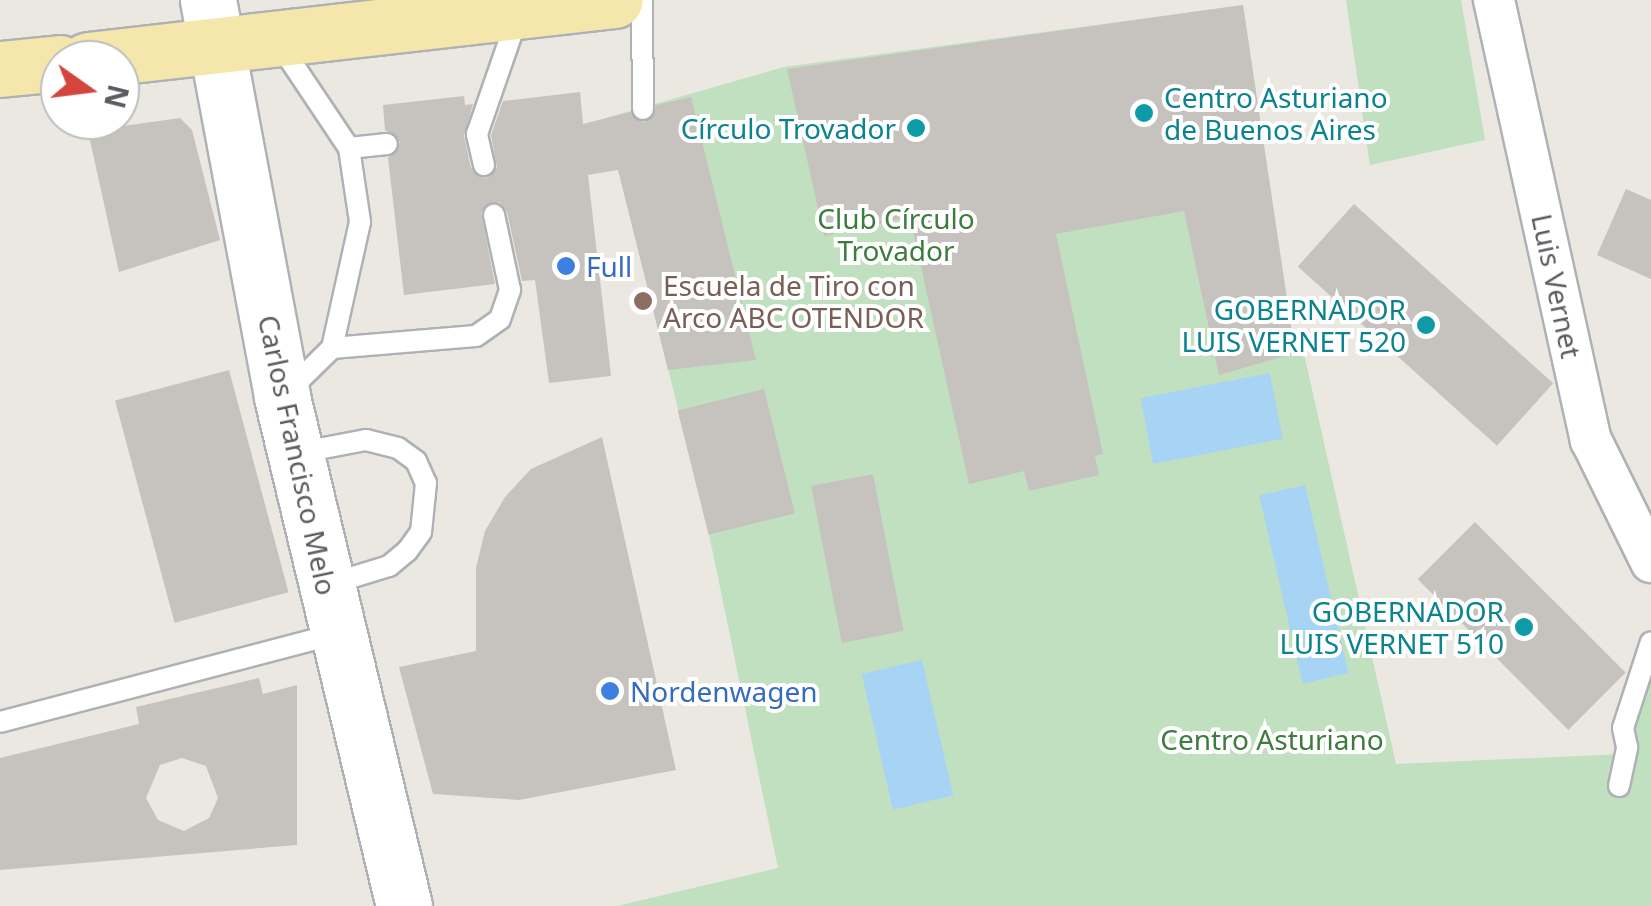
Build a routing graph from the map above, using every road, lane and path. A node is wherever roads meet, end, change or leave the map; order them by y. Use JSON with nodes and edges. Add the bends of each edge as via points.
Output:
{"nodes":[{"id":1,"x":615,"y":0,"type":"edge"},
{"id":2,"x":642,"y":0,"type":"edge"},
{"id":3,"x":1494,"y":0,"type":"edge"},
{"id":4,"x":520,"y":11,"type":"junction"},
{"id":5,"x":213,"y":23,"type":"edge"},
{"id":6,"x":277,"y":40,"type":"junction"},
{"id":7,"x":140,"y":45,"type":"edge"},
{"id":8,"x":40,"y":65,"type":"edge"},
{"id":9,"x":0,"y":69,"type":"edge"},
{"id":10,"x":643,"y":109,"type":"dead end"},
{"id":11,"x":387,"y":144,"type":"dead end"},
{"id":12,"x":349,"y":148,"type":"junction"},
{"id":13,"x":484,"y":165,"type":"dead end"},
{"id":14,"x":494,"y":215,"type":"dead end"},
{"id":15,"x":332,"y":348,"type":"junction"},
{"id":16,"x":282,"y":397,"type":"junction"},
{"id":17,"x":295,"y":453,"type":"junction"},
{"id":18,"x":1651,"y":562,"type":"edge"},
{"id":19,"x":333,"y":609,"type":"junction"},
{"id":20,"x":1651,"y":642,"type":"edge"},
{"id":21,"x":0,"y":722,"type":"edge"},
{"id":22,"x":1618,"y":786,"type":"dead end"},
{"id":23,"x":404,"y":906,"type":"edge"}],
"edges":[{"from":1,"to":4,"type":"main road"},
{"from":2,"to":10,"type":"lane"},
{"from":3,"to":18,"type":"street","name":"Luis Vernet","via":[[1590,440]]},
{"from":4,"to":6,"type":"main road"},
{"from":4,"to":13,"type":"lane","via":[[473,135]]},
{"from":5,"to":6,"type":"main road"},
{"from":5,"to":7,"type":"main road"},
{"from":5,"to":16,"type":"street","name":"Carlos Francisco Melo"},
{"from":6,"to":12,"type":"lane"},
{"from":8,"to":9,"type":"main road"},
{"from":11,"to":12,"type":"lane"},
{"from":12,"to":15,"type":"lane","via":[[360,222]]},
{"from":14,"to":15,"type":"lane","via":[[510,290],[504,309],[476,336]]},
{"from":15,"to":16,"type":"lane"},
{"from":16,"to":17,"type":"street","name":"Carlos Francisco Melo"},
{"from":17,"to":19,"type":"street","name":"Carlos Francisco Melo"},
{"from":17,"to":19,"type":"lane","via":[[366,440],[398,448],[416,461],[426,482],[421,532],[407,551]]},
{"from":19,"to":21,"type":"lane"},
{"from":19,"to":23,"type":"street","name":"Carlos Francisco Melo"},
{"from":20,"to":22,"type":"lane","via":[[1623,728],[1627,746]]}]}
